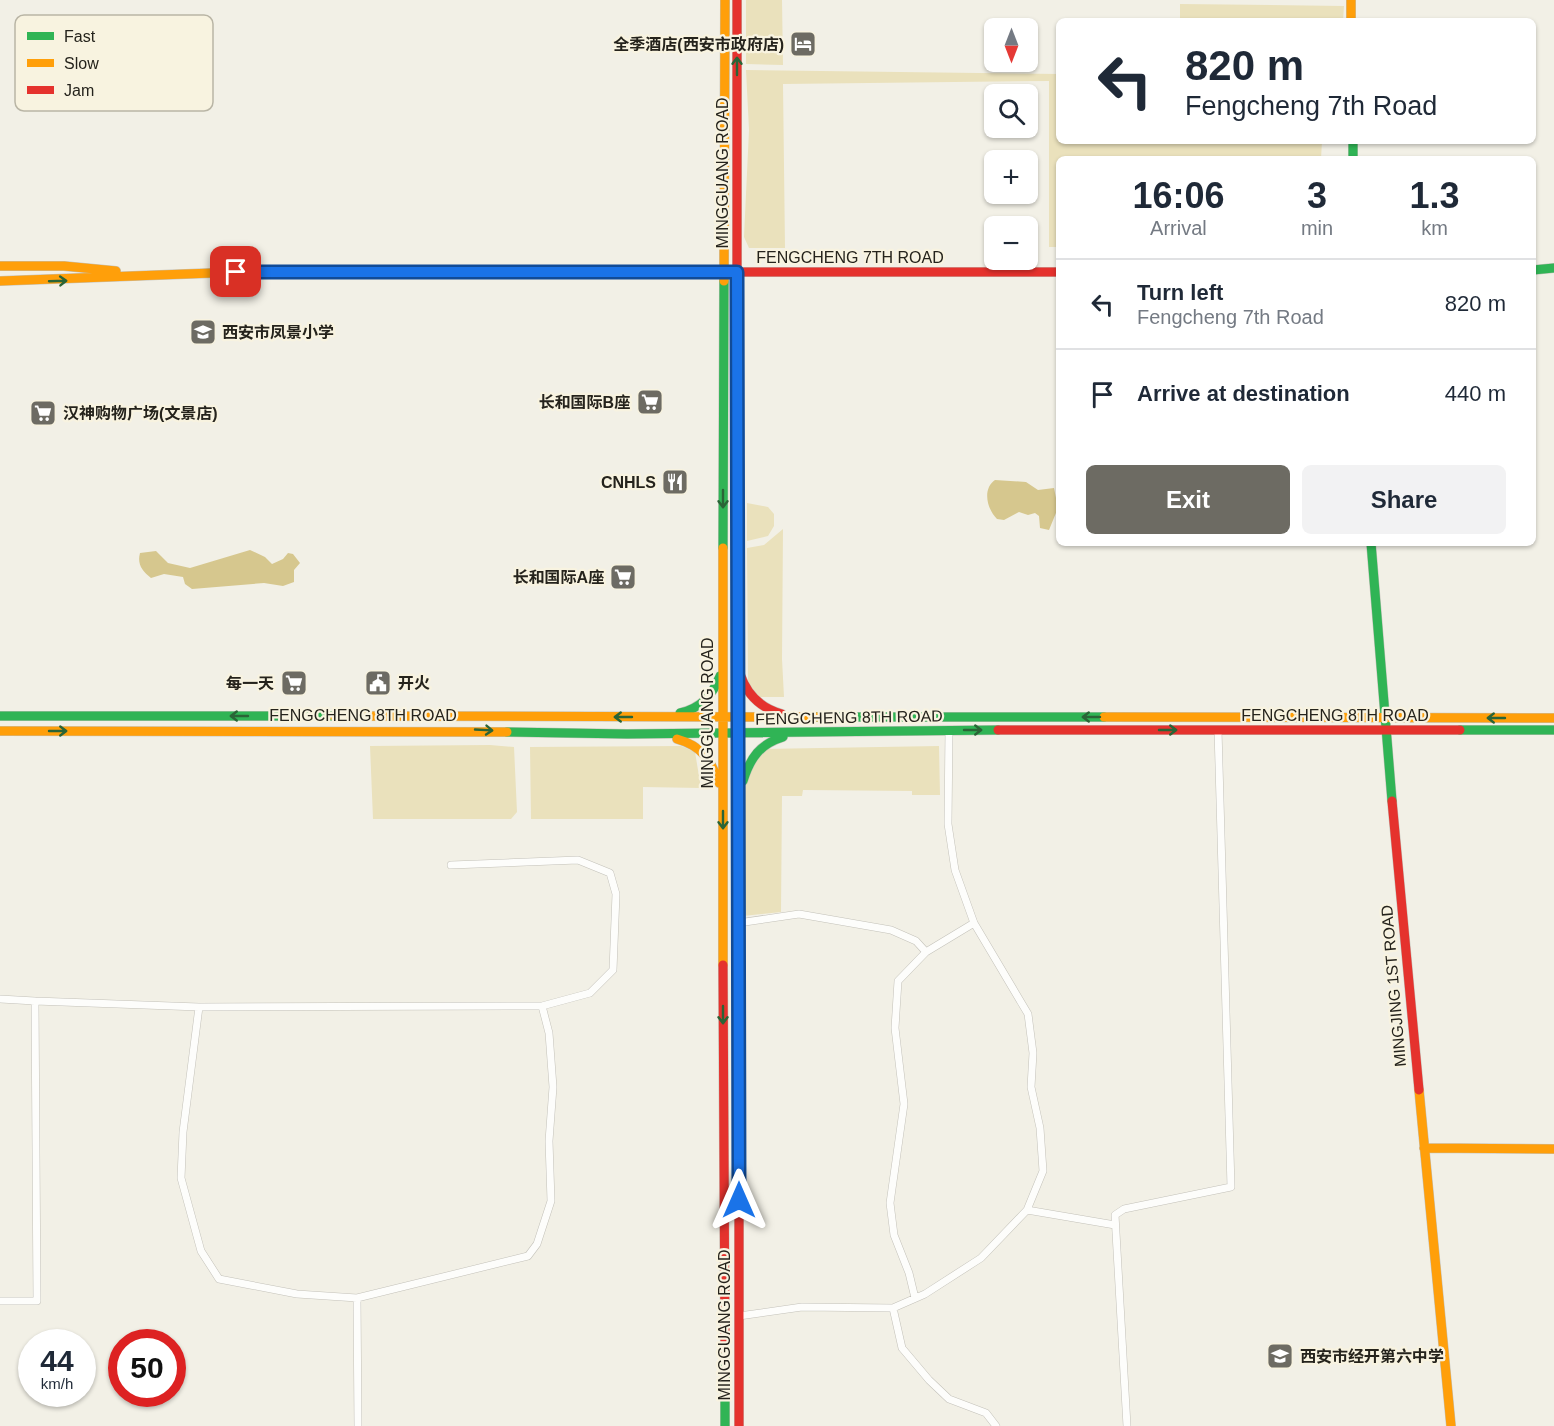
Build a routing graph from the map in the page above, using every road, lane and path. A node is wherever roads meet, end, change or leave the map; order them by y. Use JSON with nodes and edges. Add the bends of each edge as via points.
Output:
{"nodes":[{"id":1,"x":725,"y":0,"type":"edge"},
{"id":2,"x":736,"y":0,"type":"edge"},
{"id":3,"x":1351,"y":0,"type":"edge"},
{"id":4,"x":1352,"y":18,"type":"edge"},
{"id":5,"x":0,"y":266,"type":"edge"},
{"id":6,"x":1536,"y":270,"type":"edge"},
{"id":7,"x":1554,"y":270,"type":"edge"},
{"id":8,"x":725,"y":272,"type":"junction"},
{"id":9,"x":737,"y":272,"type":"junction"},
{"id":10,"x":1056,"y":272,"type":"edge"},
{"id":11,"x":136,"y":273,"type":"junction"},
{"id":12,"x":0,"y":281,"type":"edge"},
{"id":13,"x":1371,"y":546,"type":"edge"},
{"id":14,"x":722,"y":662,"type":"junction"},
{"id":15,"x":737,"y":662,"type":"junction"},
{"id":16,"x":0,"y":716,"type":"edge"},
{"id":17,"x":722,"y":716,"type":"junction"},
{"id":18,"x":737,"y":716,"type":"junction"},
{"id":19,"x":655,"y":717,"type":"junction"},
{"id":20,"x":1383,"y":717,"type":"junction"},
{"id":21,"x":799,"y":718,"type":"junction"},
{"id":22,"x":1554,"y":718,"type":"edge"},
{"id":23,"x":949,"y":730,"type":"junction"},
{"id":24,"x":1218,"y":730,"type":"junction"},
{"id":25,"x":1554,"y":730,"type":"edge"},
{"id":26,"x":0,"y":731,"type":"edge"},
{"id":27,"x":1384,"y":731,"type":"junction"},
{"id":28,"x":799,"y":732,"type":"junction"},
{"id":29,"x":737,"y":734,"type":"junction"},
{"id":30,"x":657,"y":735,"type":"junction"},
{"id":31,"x":722,"y":735,"type":"junction"},
{"id":32,"x":722,"y":795,"type":"junction"},
{"id":33,"x":740,"y":795,"type":"junction"},
{"id":34,"x":451,"y":866,"type":"dead end"},
{"id":35,"x":738,"y":923,"type":"junction"},
{"id":36,"x":974,"y":923,"type":"junction"},
{"id":37,"x":926,"y":952,"type":"junction"},
{"id":38,"x":0,"y":999,"type":"edge"},
{"id":39,"x":35,"y":1001,"type":"junction"},
{"id":40,"x":199,"y":1006,"type":"junction"},
{"id":41,"x":542,"y":1006,"type":"junction"},
{"id":42,"x":1424,"y":1149,"type":"junction"},
{"id":43,"x":1554,"y":1149,"type":"edge"},
{"id":44,"x":1027,"y":1210,"type":"junction"},
{"id":45,"x":1115,"y":1225,"type":"junction"},
{"id":46,"x":357,"y":1298,"type":"junction"},
{"id":47,"x":915,"y":1298,"type":"junction"},
{"id":48,"x":0,"y":1301,"type":"edge"},
{"id":49,"x":893,"y":1308,"type":"junction"},
{"id":50,"x":739,"y":1316,"type":"junction"},
{"id":51,"x":358,"y":1426,"type":"edge"},
{"id":52,"x":725,"y":1426,"type":"edge"},
{"id":53,"x":739,"y":1426,"type":"edge"},
{"id":54,"x":996,"y":1426,"type":"edge"},
{"id":55,"x":1127,"y":1426,"type":"edge"},
{"id":56,"x":1451,"y":1426,"type":"edge"}],
"edges":[{"from":1,"to":8,"type":"main road","name":"MINGGUANG ROAD"},
{"from":9,"to":2,"type":"main road","name":"MINGGUANG ROAD","one_way":true},
{"from":3,"to":4,"type":"main road"},
{"from":5,"to":11,"type":"main road","name":"FENGCHENG 7TH ROAD","via":[[64,266]]},
{"from":6,"to":7,"type":"main road"},
{"from":8,"to":9,"type":"main road","name":"FENGCHENG 7TH ROAD"},
{"from":8,"to":11,"type":"main road","name":"FENGCHENG 7TH ROAD"},
{"from":8,"to":14,"type":"main road","name":"MINGGUANG ROAD","one_way":true},
{"from":9,"to":10,"type":"main road","name":"FENGCHENG 7TH ROAD"},
{"from":9,"to":15,"type":"main road","name":"MINGGUANG ROAD"},
{"from":12,"to":11,"type":"main road","name":"FENGCHENG 7TH ROAD","one_way":true,"via":[[62,281]]},
{"from":13,"to":20,"type":"main road","name":"MINGJING 1ST ROAD"},
{"from":14,"to":17,"type":"main road","name":"MINGGUANG ROAD"},
{"from":14,"to":19,"type":"main road","via":[[717,685],[701,706]]},
{"from":15,"to":18,"type":"main road","name":"MINGGUANG ROAD"},
{"from":15,"to":21,"type":"main road","via":[[742,682],[755,701],[777,713]]},
{"from":19,"to":16,"type":"main road","name":"FENGCHENG 8TH ROAD","one_way":true},
{"from":17,"to":18,"type":"main road","name":"FENGCHENG 8TH ROAD"},
{"from":17,"to":19,"type":"main road","name":"FENGCHENG 8TH ROAD"},
{"from":17,"to":31,"type":"main road","name":"MINGGUANG ROAD"},
{"from":18,"to":21,"type":"main road","name":"FENGCHENG 8TH ROAD"},
{"from":18,"to":29,"type":"main road","name":"MINGGUANG ROAD"},
{"from":20,"to":21,"type":"main road","name":"FENGCHENG 8TH ROAD","one_way":true},
{"from":22,"to":20,"type":"main road","name":"FENGCHENG 8TH ROAD","one_way":true},
{"from":20,"to":27,"type":"main road","name":"MINGJING 1ST ROAD"},
{"from":23,"to":24,"type":"main road","name":"FENGCHENG 8TH ROAD","one_way":true},
{"from":23,"to":28,"type":"main road","name":"FENGCHENG 8TH ROAD"},
{"from":23,"to":36,"type":"street","via":[[948,824],[954,870]]},
{"from":24,"to":27,"type":"main road","name":"FENGCHENG 8TH ROAD"},
{"from":24,"to":45,"type":"street","via":[[1231,1187],[1124,1209],[1115,1215]]},
{"from":25,"to":27,"type":"main road","name":"FENGCHENG 8TH ROAD"},
{"from":26,"to":30,"type":"main road","name":"FENGCHENG 8TH ROAD","one_way":true,"via":[[477,729],[536,734]]},
{"from":27,"to":42,"type":"main road","name":"MINGJING 1ST ROAD"},
{"from":28,"to":29,"type":"main road","name":"FENGCHENG 8TH ROAD"},
{"from":28,"to":33,"type":"main road","via":[[770,740],[752,754]]},
{"from":29,"to":31,"type":"main road","name":"FENGCHENG 8TH ROAD"},
{"from":29,"to":33,"type":"main road","name":"MINGGUANG ROAD"},
{"from":30,"to":31,"type":"main road","name":"FENGCHENG 8TH ROAD"},
{"from":30,"to":32,"type":"main road","via":[[690,742],[704,750]]},
{"from":31,"to":32,"type":"main road","name":"MINGGUANG ROAD"},
{"from":32,"to":52,"type":"main road","name":"MINGGUANG ROAD","one_way":true},
{"from":33,"to":35,"type":"main road","name":"MINGGUANG ROAD"},
{"from":34,"to":41,"type":"street","via":[[578,860],[610,873],[616,894],[613,970],[591,993]]},
{"from":35,"to":37,"type":"street","via":[[799,914],[891,930],[916,941]]},
{"from":35,"to":50,"type":"main road","name":"MINGGUANG ROAD"},
{"from":36,"to":37,"type":"street"},
{"from":36,"to":44,"type":"street","via":[[1028,1014],[1033,1053],[1031,1087],[1040,1128],[1043,1171]]},
{"from":37,"to":47,"type":"street","via":[[898,981],[895,1028],[904,1104],[890,1203],[894,1235]]},
{"from":38,"to":39,"type":"street"},
{"from":39,"to":40,"type":"street"},
{"from":39,"to":48,"type":"street","via":[[37,1301]]},
{"from":40,"to":41,"type":"street"},
{"from":40,"to":46,"type":"street","via":[[181,1178],[201,1251],[219,1279],[297,1294]]},
{"from":41,"to":46,"type":"street","via":[[549,1033],[553,1086],[549,1141],[551,1201],[537,1244],[528,1256]]},
{"from":42,"to":43,"type":"main road"},
{"from":42,"to":56,"type":"main road","name":"MINGJING 1ST ROAD"},
{"from":44,"to":45,"type":"street"},
{"from":44,"to":47,"type":"street","via":[[981,1258]]},
{"from":45,"to":55,"type":"street"},
{"from":46,"to":51,"type":"street"},
{"from":47,"to":49,"type":"street"},
{"from":49,"to":50,"type":"street","via":[[802,1307]]},
{"from":49,"to":54,"type":"street","via":[[902,1348],[929,1380],[949,1399],[986,1413]]},
{"from":50,"to":53,"type":"main road","name":"MINGGUANG ROAD"}]}
